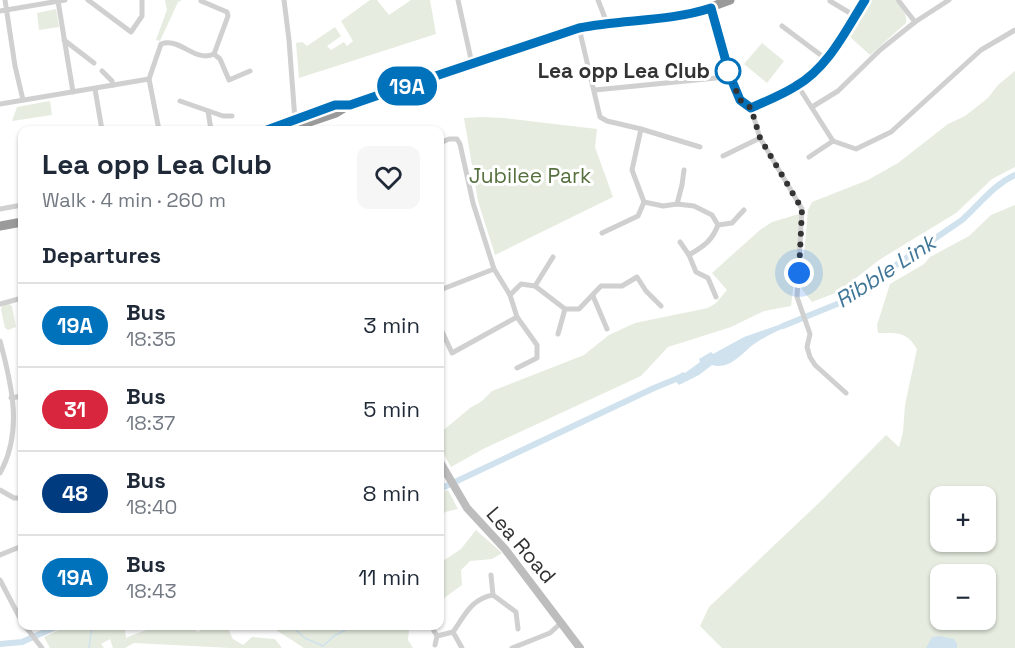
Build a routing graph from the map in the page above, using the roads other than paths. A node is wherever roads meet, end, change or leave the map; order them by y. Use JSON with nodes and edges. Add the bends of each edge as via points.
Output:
{"nodes":[{"id":1,"x":5,"y":0,"type":"edge"},
{"id":2,"x":88,"y":0,"type":"edge"},
{"id":3,"x":142,"y":0,"type":"edge"},
{"id":4,"x":201,"y":0,"type":"edge"},
{"id":5,"x":284,"y":0,"type":"edge"},
{"id":6,"x":458,"y":0,"type":"edge"},
{"id":7,"x":598,"y":0,"type":"edge"},
{"id":8,"x":730,"y":0,"type":"edge"},
{"id":9,"x":865,"y":0,"type":"edge"},
{"id":10,"x":898,"y":0,"type":"edge"},
{"id":11,"x":949,"y":0,"type":"edge"},
{"id":12,"x":62,"y":1,"type":"edge"},
{"id":13,"x":830,"y":1,"type":"edge"},
{"id":14,"x":711,"y":8,"type":"junction"},
{"id":15,"x":3,"y":11,"type":"edge"},
{"id":16,"x":855,"y":16,"type":"junction"},
{"id":17,"x":607,"y":22,"type":"junction"},
{"id":18,"x":915,"y":22,"type":"junction"},
{"id":19,"x":782,"y":26,"type":"dead end"},
{"id":20,"x":579,"y":28,"type":"junction"},
{"id":21,"x":1015,"y":30,"type":"edge"},
{"id":22,"x":64,"y":39,"type":"junction"},
{"id":23,"x":214,"y":54,"type":"junction"},
{"id":24,"x":826,"y":59,"type":"junction"},
{"id":25,"x":94,"y":63,"type":"dead end"},
{"id":26,"x":472,"y":64,"type":"junction"},
{"id":27,"x":102,"y":71,"type":"dead end"},
{"id":28,"x":250,"y":71,"type":"dead end"},
{"id":29,"x":716,"y":78,"type":"dead end"},
{"id":30,"x":149,"y":80,"type":"junction"},
{"id":31,"x":113,"y":86,"type":"junction"},
{"id":32,"x":798,"y":86,"type":"junction"},
{"id":33,"x":95,"y":89,"type":"junction"},
{"id":34,"x":595,"y":90,"type":"junction"},
{"id":35,"x":73,"y":92,"type":"junction"},
{"id":36,"x":23,"y":100,"type":"junction"},
{"id":37,"x":180,"y":101,"type":"dead end"},
{"id":38,"x":0,"y":104,"type":"edge"},
{"id":39,"x":812,"y":107,"type":"junction"},
{"id":40,"x":751,"y":108,"type":"junction"},
{"id":41,"x":208,"y":111,"type":"junction"},
{"id":42,"x":232,"y":116,"type":"dead end"},
{"id":43,"x":101,"y":126,"type":"edge"},
{"id":44,"x":158,"y":126,"type":"edge"},
{"id":45,"x":210,"y":126,"type":"edge"},
{"id":46,"x":293,"y":126,"type":"edge"},
{"id":47,"x":296,"y":126,"type":"edge"},
{"id":48,"x":642,"y":129,"type":"junction"},
{"id":49,"x":760,"y":138,"type":"junction"},
{"id":50,"x":444,"y":141,"type":"edge"},
{"id":51,"x":833,"y":141,"type":"junction"},
{"id":52,"x":700,"y":147,"type":"dead end"},
{"id":53,"x":723,"y":156,"type":"dead end"},
{"id":54,"x":809,"y":158,"type":"dead end"},
{"id":55,"x":684,"y":170,"type":"dead end"},
{"id":56,"x":644,"y":202,"type":"junction"},
{"id":57,"x":677,"y":204,"type":"junction"},
{"id":58,"x":18,"y":206,"type":"edge"},
{"id":59,"x":0,"y":209,"type":"edge"},
{"id":60,"x":744,"y":210,"type":"dead end"},
{"id":61,"x":18,"y":223,"type":"edge"},
{"id":62,"x":718,"y":225,"type":"junction"},
{"id":63,"x":0,"y":226,"type":"edge"},
{"id":64,"x":602,"y":233,"type":"dead end"},
{"id":65,"x":680,"y":242,"type":"dead end"},
{"id":66,"x":689,"y":255,"type":"junction"},
{"id":67,"x":553,"y":257,"type":"dead end"},
{"id":68,"x":494,"y":269,"type":"junction"},
{"id":69,"x":535,"y":286,"type":"junction"},
{"id":70,"x":444,"y":288,"type":"edge"},
{"id":71,"x":510,"y":295,"type":"junction"},
{"id":72,"x":593,"y":296,"type":"junction"},
{"id":73,"x":716,"y":297,"type":"dead end"},
{"id":74,"x":18,"y":299,"type":"edge"},
{"id":75,"x":0,"y":304,"type":"edge"},
{"id":76,"x":661,"y":306,"type":"dead end"},
{"id":77,"x":565,"y":309,"type":"junction"},
{"id":78,"x":518,"y":317,"type":"junction"},
{"id":79,"x":608,"y":329,"type":"dead end"},
{"id":80,"x":558,"y":334,"type":"dead end"},
{"id":81,"x":444,"y":336,"type":"edge"},
{"id":82,"x":0,"y":341,"type":"edge"},
{"id":83,"x":517,"y":368,"type":"dead end"},
{"id":84,"x":846,"y":393,"type":"dead end"},
{"id":85,"x":18,"y":397,"type":"edge"},
{"id":86,"x":11,"y":398,"type":"junction"},
{"id":87,"x":444,"y":470,"type":"edge"},
{"id":88,"x":0,"y":473,"type":"edge"},
{"id":89,"x":0,"y":490,"type":"edge"},
{"id":90,"x":18,"y":498,"type":"edge"},
{"id":91,"x":18,"y":548,"type":"edge"},
{"id":92,"x":0,"y":555,"type":"edge"},
{"id":93,"x":491,"y":575,"type":"dead end"},
{"id":94,"x":0,"y":580,"type":"edge"},
{"id":95,"x":493,"y":595,"type":"junction"},
{"id":96,"x":18,"y":615,"type":"edge"},
{"id":97,"x":562,"y":622,"type":"junction"},
{"id":98,"x":518,"y":629,"type":"dead end"},
{"id":99,"x":28,"y":630,"type":"edge"},
{"id":100,"x":453,"y":632,"type":"junction"},
{"id":101,"x":435,"y":645,"type":"dead end"},
{"id":102,"x":42,"y":648,"type":"edge"},
{"id":103,"x":462,"y":648,"type":"edge"},
{"id":104,"x":512,"y":648,"type":"edge"},
{"id":105,"x":580,"y":648,"type":"edge"}],
"edges":[{"from":1,"to":15,"type":"street"},
{"from":2,"to":3,"type":"street","via":[[131,32],[142,16]]},
{"from":4,"to":23,"type":"street","via":[[228,16]]},
{"from":5,"to":46,"type":"street"},
{"from":6,"to":26,"type":"street"},
{"from":7,"to":17,"type":"street"},
{"from":8,"to":14,"type":"highway"},
{"from":9,"to":16,"type":"street"},
{"from":10,"to":18,"type":"street"},
{"from":11,"to":18,"type":"street"},
{"from":12,"to":15,"type":"street"},
{"from":12,"to":22,"type":"street"},
{"from":13,"to":16,"type":"street"},
{"from":14,"to":17,"type":"highway","via":[[665,19]]},
{"from":14,"to":40,"type":"street","via":[[730,76],[740,100]]},
{"from":15,"to":36,"type":"street"},
{"from":16,"to":24,"type":"street"},
{"from":17,"to":20,"type":"highway"},
{"from":18,"to":39,"type":"street","via":[[838,91]]},
{"from":19,"to":24,"type":"street"},
{"from":20,"to":26,"type":"highway"},
{"from":20,"to":34,"type":"street"},
{"from":21,"to":51,"type":"street","via":[[981,50],[891,132],[856,149]]},
{"from":22,"to":25,"type":"street"},
{"from":22,"to":35,"type":"street"},
{"from":23,"to":28,"type":"street","via":[[229,80]]},
{"from":23,"to":30,"type":"street","via":[[204,57],[166,42],[161,44]]},
{"from":24,"to":32,"type":"street"},
{"from":26,"to":47,"type":"highway"},
{"from":27,"to":31,"type":"street"},
{"from":29,"to":34,"type":"street"},
{"from":30,"to":31,"type":"street"},
{"from":30,"to":44,"type":"street"},
{"from":31,"to":33,"type":"street"},
{"from":32,"to":39,"type":"street"},
{"from":32,"to":40,"type":"street"},
{"from":33,"to":35,"type":"street"},
{"from":33,"to":43,"type":"street"},
{"from":34,"to":48,"type":"street","via":[[600,117]]},
{"from":35,"to":36,"type":"street"},
{"from":36,"to":38,"type":"street"},
{"from":37,"to":41,"type":"street"},
{"from":39,"to":51,"type":"street"},
{"from":40,"to":49,"type":"street"},
{"from":41,"to":42,"type":"street"},
{"from":41,"to":45,"type":"street"},
{"from":48,"to":52,"type":"street"},
{"from":48,"to":56,"type":"street","via":[[632,170]]},
{"from":49,"to":53,"type":"street"},
{"from":49,"to":84,"type":"street","via":[[802,209],[797,297],[810,334],[810,357]]},
{"from":50,"to":68,"type":"street","via":[[453,138],[460,144]]},
{"from":51,"to":54,"type":"street"},
{"from":55,"to":57,"type":"street"},
{"from":56,"to":57,"type":"street"},
{"from":56,"to":64,"type":"street","via":[[638,216]]},
{"from":57,"to":62,"type":"street","via":[[694,206],[712,215]]},
{"from":58,"to":59,"type":"street"},
{"from":60,"to":62,"type":"street","via":[[732,223]]},
{"from":61,"to":63,"type":"highway"},
{"from":62,"to":66,"type":"street","via":[[707,244]]},
{"from":65,"to":66,"type":"street"},
{"from":66,"to":73,"type":"street","via":[[696,272],[708,278]]},
{"from":67,"to":69,"type":"street"},
{"from":68,"to":70,"type":"street"},
{"from":68,"to":71,"type":"street"},
{"from":69,"to":71,"type":"street","via":[[521,284]]},
{"from":69,"to":77,"type":"street"},
{"from":71,"to":78,"type":"street"},
{"from":72,"to":76,"type":"street","via":[[601,286],[622,286],[637,277]]},
{"from":72,"to":77,"type":"street","via":[[579,309]]},
{"from":72,"to":79,"type":"street"},
{"from":74,"to":75,"type":"street"},
{"from":77,"to":80,"type":"street"},
{"from":78,"to":81,"type":"street","via":[[452,353]]},
{"from":78,"to":83,"type":"street","via":[[537,345],[537,358]]},
{"from":82,"to":86,"type":"street"},
{"from":85,"to":86,"type":"street"},
{"from":86,"to":88,"type":"street","via":[[14,433]]},
{"from":87,"to":97,"type":"street","name":"Lea Road","via":[[467,508]]},
{"from":89,"to":90,"type":"street"},
{"from":91,"to":92,"type":"street"},
{"from":93,"to":95,"type":"street"},
{"from":94,"to":96,"type":"street"},
{"from":95,"to":98,"type":"street","via":[[516,612]]},
{"from":95,"to":100,"type":"street","via":[[474,602]]},
{"from":97,"to":104,"type":"street","via":[[550,633]]},
{"from":97,"to":105,"type":"street","name":"Lea Road"},
{"from":99,"to":102,"type":"street"},
{"from":100,"to":101,"type":"street","via":[[435,634]]},
{"from":100,"to":103,"type":"street"}]}
